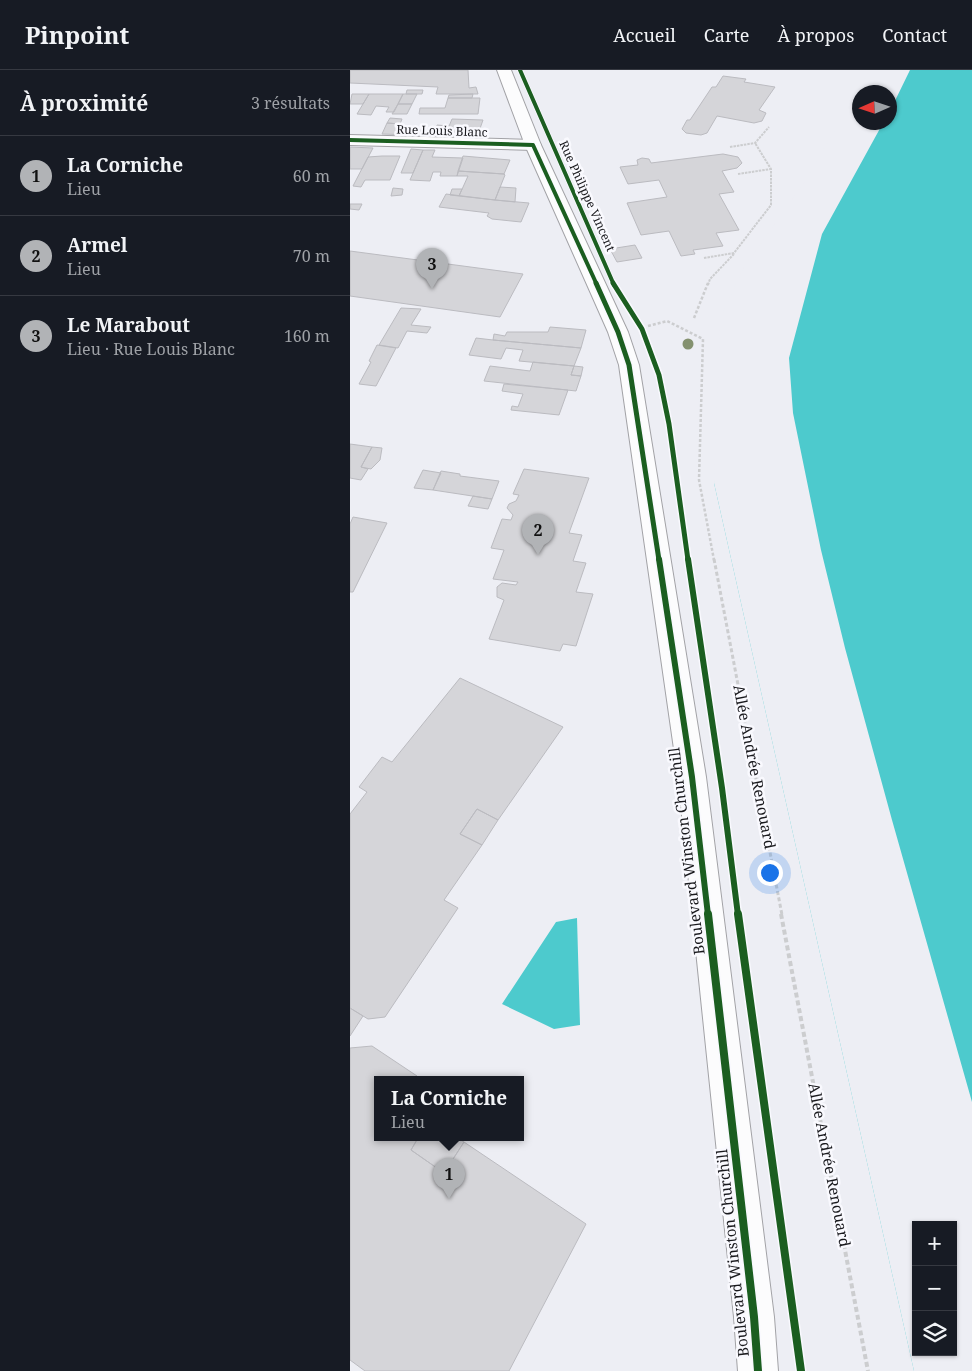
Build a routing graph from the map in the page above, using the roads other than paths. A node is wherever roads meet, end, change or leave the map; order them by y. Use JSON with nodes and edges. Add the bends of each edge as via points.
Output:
{"nodes":[{"id":1,"x":504,"y":70,"type":"edge"},
{"id":2,"x":350,"y":140,"type":"edge"},
{"id":3,"x":533,"y":145,"type":"junction"},
{"id":4,"x":618,"y":332,"type":"joint"},
{"id":5,"x":758,"y":1371,"type":"edge"}],
"edges":[{"from":1,"to":3,"type":"street","name":"Rue Philippe Vincent"},
{"from":2,"to":3,"type":"street","name":"Rue Louis Blanc"},
{"from":3,"to":4,"type":"street","name":"Rue Philippe Vincent"},
{"from":4,"to":5,"type":"street","name":"Boulevard Winston Churchill","via":[[629,365],[692,777]]}]}
